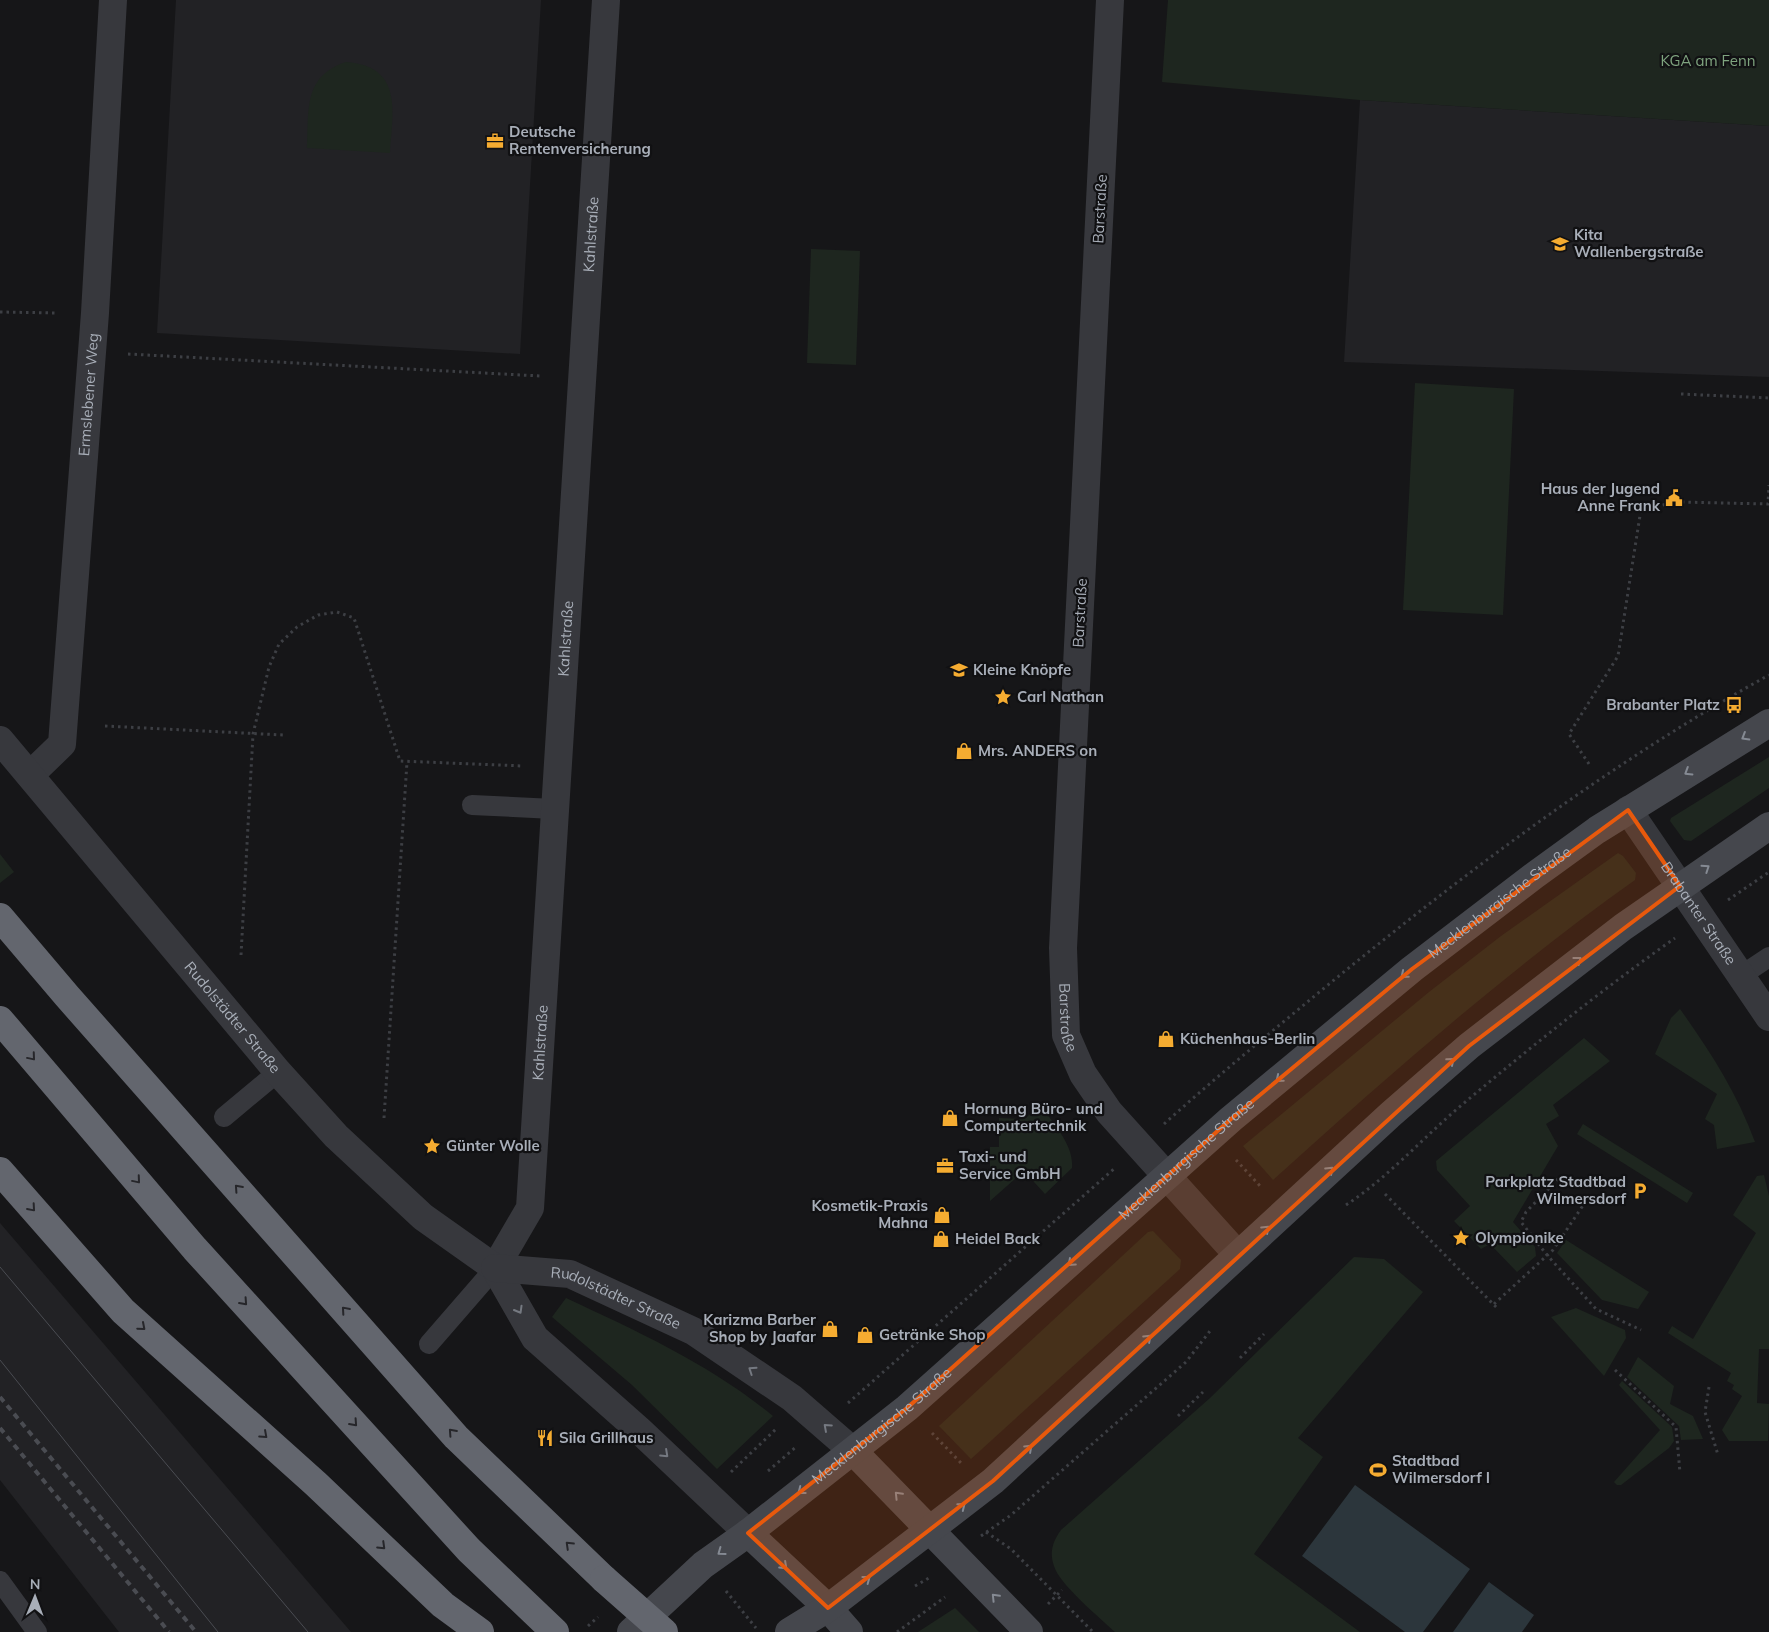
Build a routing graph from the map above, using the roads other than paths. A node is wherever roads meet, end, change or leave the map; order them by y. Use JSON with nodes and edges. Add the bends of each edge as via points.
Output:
{"nodes":[{"id":1,"x":113,"y":0,"type":"edge"},
{"id":2,"x":606,"y":0,"type":"edge"},
{"id":3,"x":1110,"y":0,"type":"edge"},
{"id":4,"x":1769,"y":723,"type":"edge"},
{"id":5,"x":0,"y":740,"type":"edge"},
{"id":6,"x":30,"y":775,"type":"junction"},
{"id":7,"x":472,"y":805,"type":"dead end"},
{"id":8,"x":554,"y":809,"type":"junction"},
{"id":9,"x":1628,"y":810,"type":"junction"},
{"id":10,"x":1769,"y":826,"type":"edge"},
{"id":11,"x":1680,"y":886,"type":"junction"},
{"id":12,"x":0,"y":917,"type":"edge"},
{"id":13,"x":1769,"y":957,"type":"edge"},
{"id":14,"x":1742,"y":975,"type":"junction"},
{"id":15,"x":1769,"y":1017,"type":"edge"},
{"id":16,"x":0,"y":1020,"type":"edge"},
{"id":17,"x":278,"y":1072,"type":"junction"},
{"id":18,"x":224,"y":1117,"type":"dead end"},
{"id":19,"x":0,"y":1172,"type":"edge"},
{"id":20,"x":1168,"y":1176,"type":"junction"},
{"id":21,"x":1238,"y":1256,"type":"junction"},
{"id":22,"x":495,"y":1268,"type":"junction"},
{"id":23,"x":429,"y":1344,"type":"dead end"},
{"id":24,"x":853,"y":1450,"type":"junction"},
{"id":25,"x":932,"y":1530,"type":"junction"},
{"id":26,"x":748,"y":1533,"type":"junction"},
{"id":27,"x":0,"y":1581,"type":"edge"},
{"id":28,"x":828,"y":1608,"type":"junction"},
{"id":29,"x":37,"y":1632,"type":"edge"},
{"id":30,"x":480,"y":1632,"type":"edge"},
{"id":31,"x":555,"y":1632,"type":"edge"},
{"id":32,"x":631,"y":1632,"type":"edge"},
{"id":33,"x":664,"y":1632,"type":"edge"},
{"id":34,"x":789,"y":1632,"type":"edge"},
{"id":35,"x":850,"y":1632,"type":"edge"},
{"id":36,"x":1029,"y":1632,"type":"edge"}],
"edges":[{"from":1,"to":6,"type":"street","name":"Ermslebener Weg","via":[[95,313],[62,744]]},
{"from":2,"to":8,"type":"street","name":"Kahlstraße"},
{"from":3,"to":20,"type":"street","name":"Barstraße","via":[[1062,975],[1066,1035],[1083,1074],[1109,1112]]},
{"from":4,"to":9,"type":"main road","name":"Mecklenburgische Straße","one_way":true},
{"from":5,"to":6,"type":"street","name":"Rudolstädter Straße"},
{"from":6,"to":17,"type":"street","name":"Rudolstädter Straße"},
{"from":7,"to":8,"type":"lane"},
{"from":8,"to":22,"type":"street","name":"Kahlstraße","via":[[530,1208]]},
{"from":9,"to":11,"type":"street","name":"Brabanter Straße"},
{"from":9,"to":20,"type":"main road","name":"Mecklenburgische Straße","one_way":true,"via":[[1534,875],[1412,969],[1231,1119]]},
{"from":11,"to":10,"type":"main road","one_way":true},
{"from":11,"to":14,"type":"street","name":"Brabanter Straße"},
{"from":21,"to":11,"type":"main road","one_way":true,"via":[[1469,1046],[1550,981]]},
{"from":33,"to":12,"type":"highway","one_way":true,"bridge":true,"via":[[456,1437]]},
{"from":13,"to":14,"type":"lane"},
{"from":14,"to":15,"type":"street","name":"Brabanter Straße"},
{"from":16,"to":31,"type":"highway","one_way":true,"via":[[195,1249],[469,1550]]},
{"from":17,"to":18,"type":"lane"},
{"from":17,"to":22,"type":"street","name":"Rudolstädter Straße","via":[[336,1136],[423,1217]]},
{"from":19,"to":30,"type":"highway","one_way":true,"via":[[123,1311],[316,1484],[443,1605]]},
{"from":20,"to":21,"type":"street","name":"Barstraße"},
{"from":20,"to":24,"type":"main road","name":"Mecklenburgische Straße","one_way":true,"via":[[930,1389]]},
{"from":25,"to":21,"type":"main road","one_way":true,"via":[[993,1481]]},
{"from":22,"to":23,"type":"lane"},
{"from":24,"to":22,"type":"street","name":"Rudolstädter Straße","one_way":true,"via":[[792,1398],[693,1331],[570,1274]]},
{"from":22,"to":26,"type":"street","name":"Rudolstädter Straße","one_way":true,"via":[[535,1338],[625,1417]]},
{"from":25,"to":24,"type":"main road","name":"Rudolstädter Straße","one_way":true},
{"from":24,"to":26,"type":"main road","name":"Mecklenburgische Straße","one_way":true},
{"from":28,"to":25,"type":"main road","one_way":true},
{"from":36,"to":25,"type":"main road","name":"Rudolstädter Straße","one_way":true},
{"from":26,"to":28,"type":"main road","one_way":true},
{"from":26,"to":32,"type":"main road","name":"Mecklenburgische Straße","one_way":true,"via":[[704,1565]]},
{"from":27,"to":29,"type":"lane"},
{"from":28,"to":34,"type":"main road"},
{"from":28,"to":35,"type":"main road"}]}
